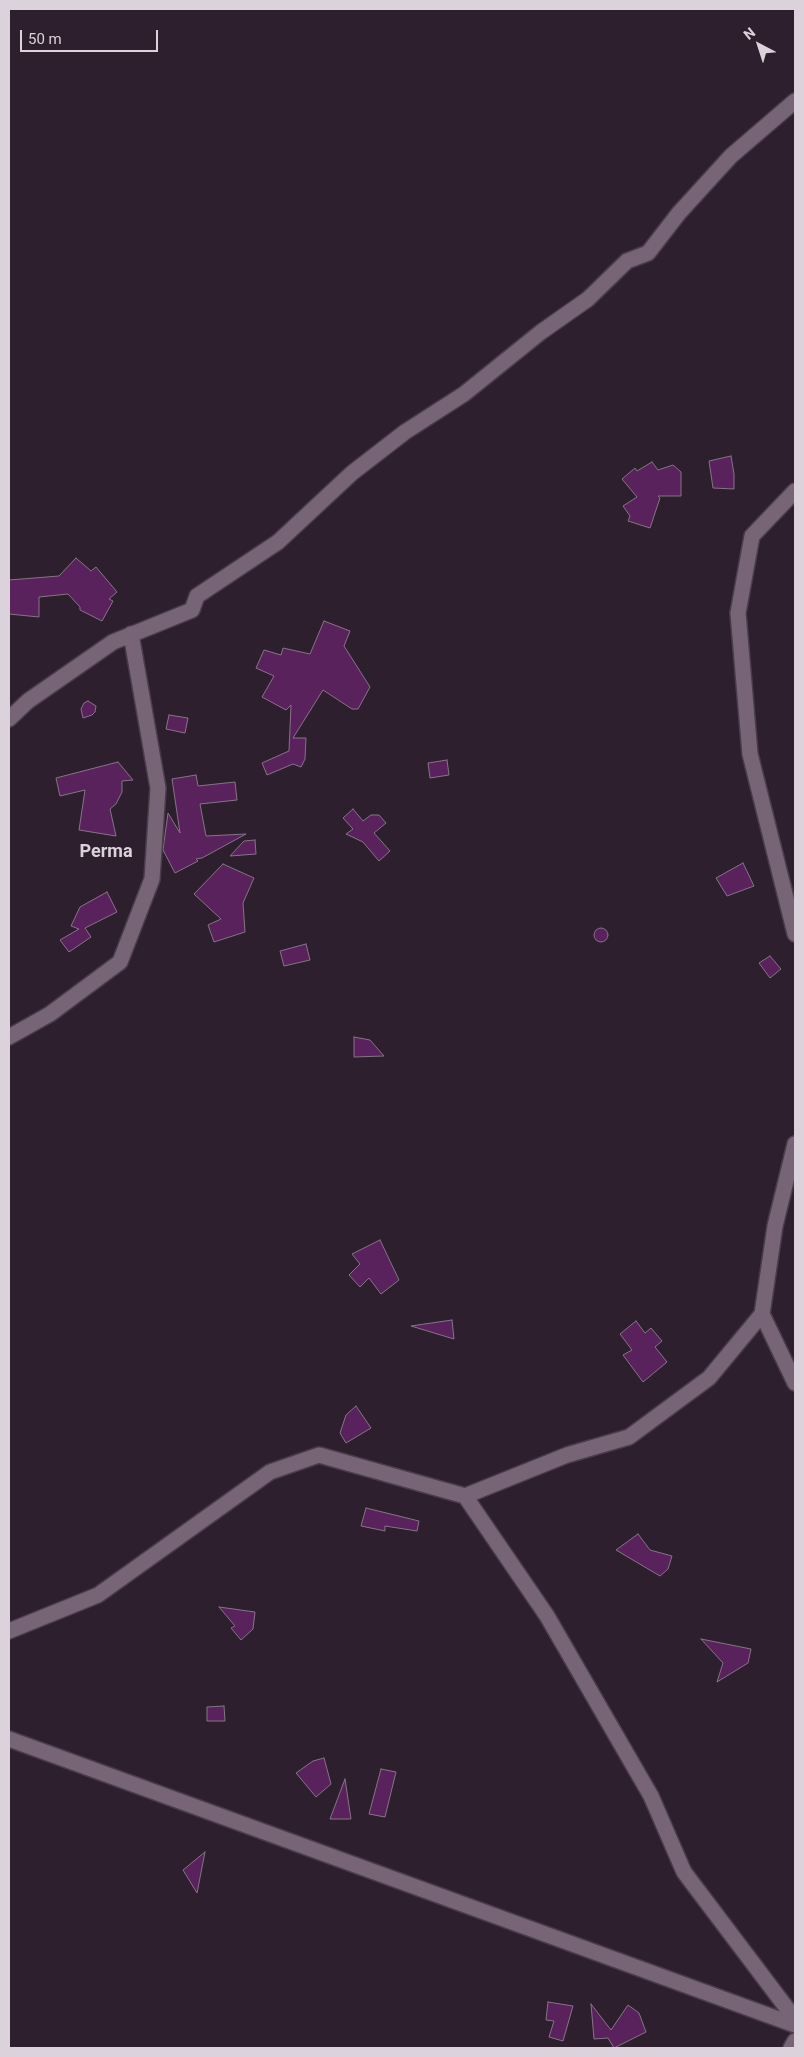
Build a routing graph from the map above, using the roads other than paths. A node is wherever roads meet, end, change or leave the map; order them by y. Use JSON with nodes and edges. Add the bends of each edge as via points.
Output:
{"nodes":[{"id":1,"x":795,"y":101,"type":"edge"},
{"id":2,"x":795,"y":491,"type":"edge"},
{"id":3,"x":131,"y":634,"type":"junction"},
{"id":4,"x":9,"y":719,"type":"edge"},
{"id":5,"x":795,"y":934,"type":"edge"},
{"id":6,"x":9,"y":1037,"type":"edge"},
{"id":7,"x":795,"y":1144,"type":"edge"},
{"id":8,"x":793,"y":1159,"type":"edge"},
{"id":9,"x":762,"y":1314,"type":"junction"},
{"id":10,"x":795,"y":1383,"type":"edge"},
{"id":11,"x":465,"y":1496,"type":"junction"},
{"id":12,"x":9,"y":1631,"type":"edge"},
{"id":13,"x":9,"y":1739,"type":"edge"},
{"id":14,"x":795,"y":2019,"type":"edge"},
{"id":15,"x":795,"y":2025,"type":"edge"},
{"id":16,"x":795,"y":2041,"type":"edge"},
{"id":17,"x":791,"y":2048,"type":"edge"}],
"edges":[{"from":1,"to":3,"type":"street","via":[[731,156],[648,253],[627,261],[588,299],[464,394],[405,432],[352,473],[278,542],[197,596],[192,610]]},
{"from":2,"to":5,"type":"street","via":[[752,536],[738,613],[750,754]]},
{"from":3,"to":4,"type":"street","via":[[113,642],[28,701]]},
{"from":3,"to":6,"type":"street","via":[[158,788],[152,879],[120,962],[50,1014]]},
{"from":7,"to":8,"type":"street"},
{"from":8,"to":9,"type":"street","via":[[774,1226]]},
{"from":9,"to":10,"type":"street"},
{"from":9,"to":11,"type":"street","via":[[709,1378],[629,1437],[567,1455]]},
{"from":11,"to":12,"type":"street","via":[[319,1456],[270,1472],[98,1595]]},
{"from":11,"to":14,"type":"street","via":[[556,1633],[651,1796],[684,1872]]},
{"from":13,"to":15,"type":"street"},
{"from":16,"to":17,"type":"street"}]}
